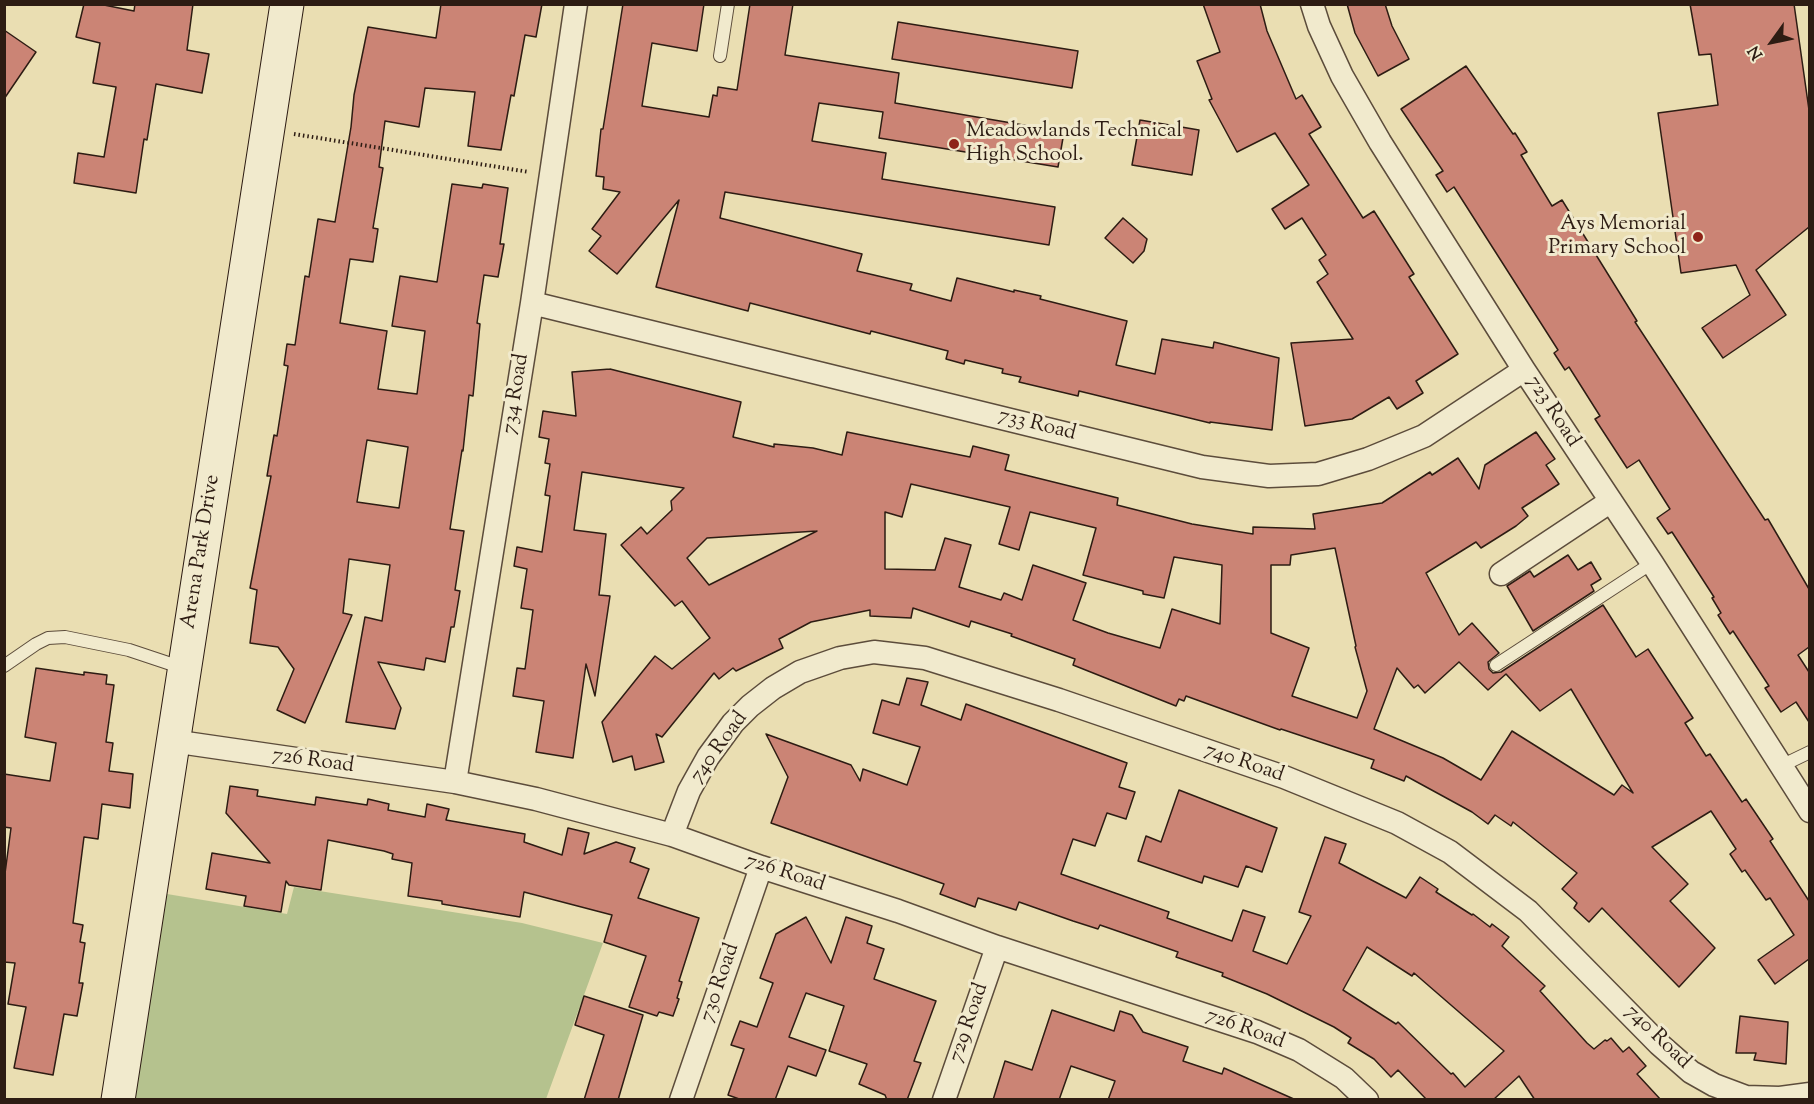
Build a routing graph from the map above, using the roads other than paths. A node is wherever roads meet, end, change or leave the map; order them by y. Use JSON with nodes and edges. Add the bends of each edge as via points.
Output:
{"nodes":[{"id":1,"x":287,"y":4,"type":"edge"},
{"id":2,"x":576,"y":4,"type":"edge"},
{"id":3,"x":728,"y":4,"type":"edge"},
{"id":4,"x":1312,"y":4,"type":"edge"},
{"id":5,"x":720,"y":56,"type":"dead end"},
{"id":6,"x":532,"y":303,"type":"junction"},
{"id":7,"x":1524,"y":370,"type":"junction"},
{"id":8,"x":1611,"y":501,"type":"junction"},
{"id":9,"x":1652,"y":563,"type":"junction"},
{"id":10,"x":1501,"y":574,"type":"dead end"},
{"id":11,"x":1496,"y":665,"type":"dead end"},
{"id":12,"x":4,"y":666,"type":"edge"},
{"id":13,"x":184,"y":669,"type":"junction"},
{"id":14,"x":172,"y":741,"type":"junction"},
{"id":15,"x":1809,"y":752,"type":"edge"},
{"id":16,"x":1781,"y":766,"type":"junction"},
{"id":17,"x":455,"y":782,"type":"junction"},
{"id":18,"x":1809,"y":811,"type":"edge"},
{"id":19,"x":672,"y":835,"type":"junction"},
{"id":20,"x":761,"y":867,"type":"junction"},
{"id":21,"x":996,"y":947,"type":"junction"},
{"id":22,"x":1809,"y":1094,"type":"edge"},
{"id":23,"x":118,"y":1100,"type":"edge"},
{"id":24,"x":681,"y":1100,"type":"edge"},
{"id":25,"x":944,"y":1100,"type":"edge"},
{"id":26,"x":1367,"y":1100,"type":"edge"}],
"edges":[{"from":1,"to":13,"type":"street","name":"Arena Park Drive"},
{"from":2,"to":6,"type":"street","name":"734 Road"},
{"from":3,"to":5,"type":"lane"},
{"from":4,"to":7,"type":"street","name":"723 Road","via":[[1358,104]]},
{"from":6,"to":7,"type":"street","name":"733 Road","via":[[1202,467],[1269,476],[1318,474],[1424,436]]},
{"from":6,"to":17,"type":"street","name":"734 Road"},
{"from":7,"to":8,"type":"street","name":"723 Road"},
{"from":8,"to":9,"type":"street","name":"723 Road"},
{"from":8,"to":10,"type":"street"},
{"from":9,"to":11,"type":"lane"},
{"from":9,"to":16,"type":"street","name":"723 Road"},
{"from":12,"to":13,"type":"lane","via":[[48,638],[65,637],[129,650]]},
{"from":13,"to":14,"type":"street","name":"Arena Park Drive"},
{"from":14,"to":17,"type":"street","name":"726 Road"},
{"from":14,"to":23,"type":"street","name":"Arena Park Drive"},
{"from":15,"to":16,"type":"lane"},
{"from":16,"to":18,"type":"street","name":"723 Road"},
{"from":17,"to":19,"type":"street","name":"726 Road"},
{"from":19,"to":20,"type":"street","name":"726 Road"},
{"from":19,"to":22,"type":"street","name":"740 Road","via":[[708,757],[733,723],[773,688],[800,672],[840,658],[874,652],[925,658],[1284,777],[1397,823],[1450,852],[1528,911],[1691,1072],[1746,1098]]},
{"from":20,"to":21,"type":"street","name":"726 Road"},
{"from":20,"to":24,"type":"street","name":"730 Road"},
{"from":21,"to":25,"type":"street","name":"729 Road"},
{"from":21,"to":26,"type":"street","name":"726 Road","via":[[1257,1032],[1299,1050],[1344,1078]]}]}
